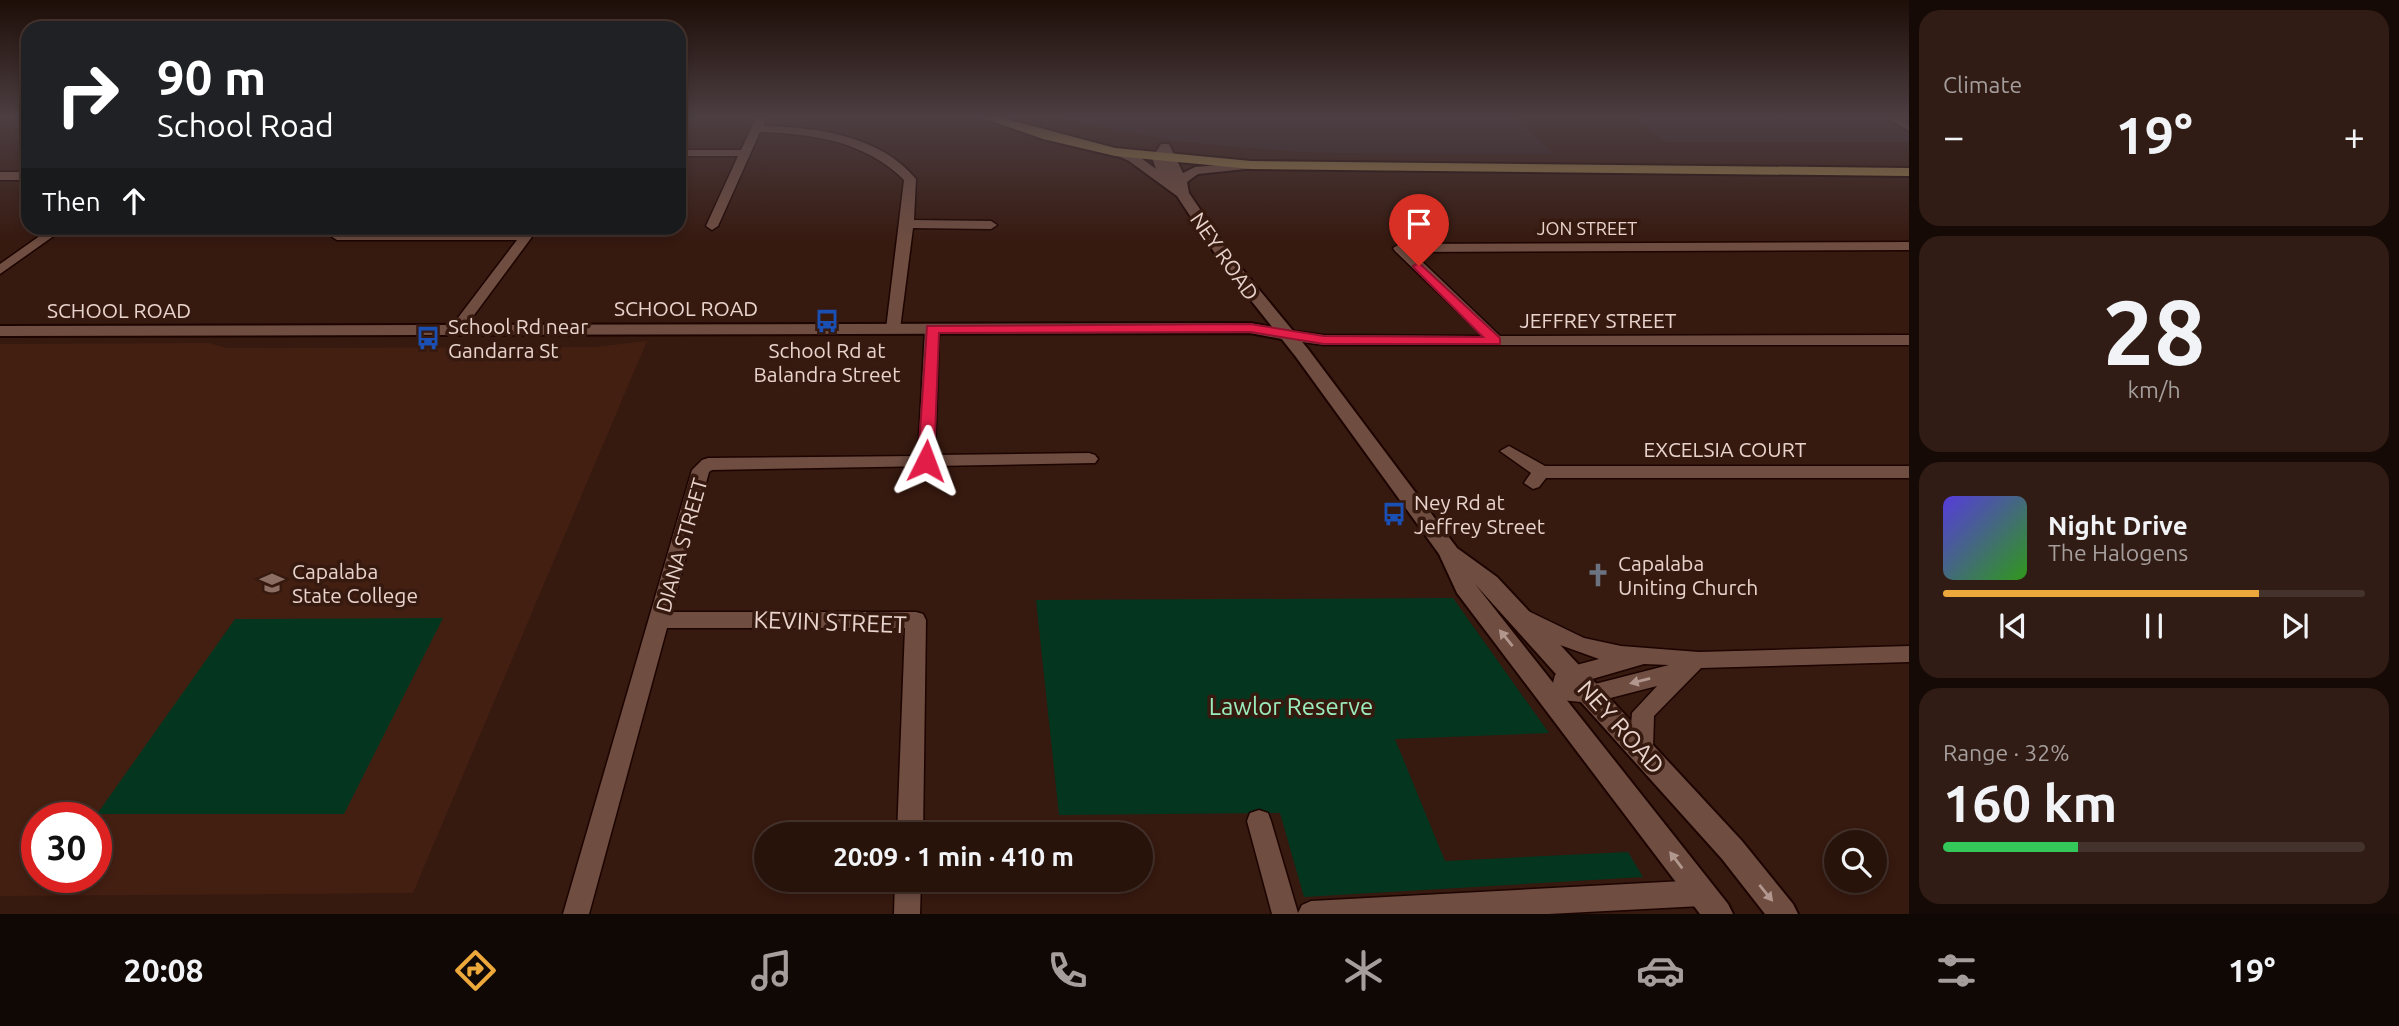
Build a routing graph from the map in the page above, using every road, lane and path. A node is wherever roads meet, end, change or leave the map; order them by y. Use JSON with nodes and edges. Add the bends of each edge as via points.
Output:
{"nodes":[{"id":1,"x":742,"y":159,"type":"edge"},
{"id":2,"x":879,"y":159,"type":"edge"},
{"id":3,"x":1132,"y":159,"type":"edge"},
{"id":4,"x":1164,"y":159,"type":"edge"},
{"id":5,"x":1172,"y":159,"type":"joint"},
{"id":6,"x":1296,"y":159,"type":"edge"},
{"id":7,"x":1909,"y":164,"type":"edge"},
{"id":8,"x":1251,"y":165,"type":"junction"},
{"id":9,"x":1909,"y":172,"type":"edge"},
{"id":10,"x":0,"y":176,"type":"edge"},
{"id":11,"x":21,"y":176,"type":"edge"},
{"id":12,"x":1177,"y":186,"type":"junction"},
{"id":13,"x":907,"y":224,"type":"junction"},
{"id":14,"x":991,"y":225,"type":"dead end"},
{"id":15,"x":712,"y":226,"type":"dead end"},
{"id":16,"x":49,"y":235,"type":"edge"},
{"id":17,"x":385,"y":235,"type":"edge"},
{"id":18,"x":528,"y":235,"type":"edge"},
{"id":19,"x":337,"y":236,"type":"dead end"},
{"id":20,"x":1909,"y":246,"type":"edge"},
{"id":21,"x":0,"y":270,"type":"edge"},
{"id":22,"x":893,"y":328,"type":"junction"},
{"id":23,"x":932,"y":329,"type":"junction"},
{"id":24,"x":0,"y":331,"type":"edge"},
{"id":25,"x":455,"y":331,"type":"junction"},
{"id":26,"x":1287,"y":335,"type":"junction"},
{"id":27,"x":1909,"y":340,"type":"edge"},
{"id":28,"x":1496,"y":341,"type":"junction"},
{"id":29,"x":1509,"y":452,"type":"dead end"},
{"id":30,"x":1089,"y":459,"type":"dead end"},
{"id":31,"x":926,"y":461,"type":"junction"},
{"id":32,"x":1909,"y":472,"type":"edge"},
{"id":33,"x":1448,"y":551,"type":"junction"},
{"id":34,"x":1518,"y":614,"type":"junction"},
{"id":35,"x":660,"y":620,"type":"junction"},
{"id":36,"x":1909,"y":654,"type":"edge"},
{"id":37,"x":1646,"y":656,"type":"junction"},
{"id":38,"x":1694,"y":664,"type":"junction"},
{"id":39,"x":1573,"y":674,"type":"junction"},
{"id":40,"x":1549,"y":692,"type":"junction"},
{"id":41,"x":1591,"y":694,"type":"junction"},
{"id":42,"x":1641,"y":748,"type":"junction"},
{"id":43,"x":1259,"y":821,"type":"dead end"},
{"id":44,"x":910,"y":822,"type":"edge"},
{"id":45,"x":908,"y":892,"type":"edge"},
{"id":46,"x":1710,"y":903,"type":"edge"},
{"id":47,"x":576,"y":914,"type":"edge"},
{"id":48,"x":907,"y":914,"type":"edge"},
{"id":49,"x":1285,"y":914,"type":"edge"},
{"id":50,"x":1311,"y":914,"type":"edge"},
{"id":51,"x":1783,"y":914,"type":"edge"}],
"edges":[{"from":1,"to":15,"type":"street"},
{"from":2,"to":13,"type":"street","via":[[910,178]]},
{"from":3,"to":12,"type":"main road"},
{"from":4,"to":12,"type":"main road","name":"NEY ROAD"},
{"from":5,"to":8,"type":"main road"},
{"from":5,"to":12,"type":"main road","name":"NEY ROAD"},
{"from":6,"to":7,"type":"main road"},
{"from":8,"to":9,"type":"main road"},
{"from":8,"to":12,"type":"main road","via":[[1195,171]]},
{"from":10,"to":11,"type":"street"},
{"from":12,"to":26,"type":"main road","name":"NEY ROAD","via":[[1227,261]]},
{"from":13,"to":14,"type":"street"},
{"from":13,"to":22,"type":"street"},
{"from":16,"to":21,"type":"street"},
{"from":17,"to":19,"type":"street"},
{"from":18,"to":25,"type":"street"},
{"from":20,"to":28,"type":"street","name":"JON STREET","via":[[1400,248]]},
{"from":22,"to":23,"type":"main road","name":"SCHOOL ROAD"},
{"from":22,"to":25,"type":"main road","name":"SCHOOL ROAD"},
{"from":23,"to":26,"type":"main road","name":"SCHOOL ROAD","via":[[1250,328]]},
{"from":23,"to":31,"type":"street"},
{"from":24,"to":25,"type":"main road","name":"SCHOOL ROAD"},
{"from":26,"to":28,"type":"street","name":"JEFFREY STREET","via":[[1324,340]]},
{"from":26,"to":33,"type":"main road","name":"NEY ROAD"},
{"from":27,"to":28,"type":"street","name":"JEFFREY STREET"},
{"from":29,"to":32,"type":"street","name":"EXCELSIA COURT","via":[[1537,477]]},
{"from":30,"to":31,"type":"street","name":"DIANA STREET"},
{"from":31,"to":35,"type":"street","name":"DIANA STREET","via":[[708,464],[701,470]]},
{"from":33,"to":34,"type":"main road","name":"NEY ROAD","via":[[1489,583]]},
{"from":40,"to":33,"type":"main road","name":"NEY ROAD","one_way":true,"via":[[1465,587]]},
{"from":34,"to":37,"type":"street","via":[[1596,650]]},
{"from":34,"to":39,"type":"main road","name":"NEY ROAD"},
{"from":35,"to":44,"type":"street","name":"KEVIN STREET","via":[[916,620]]},
{"from":35,"to":47,"type":"street","name":"DIANA STREET"},
{"from":36,"to":38,"type":"street"},
{"from":37,"to":38,"type":"street","via":[[1673,655]]},
{"from":37,"to":39,"type":"street"},
{"from":38,"to":41,"type":"street","one_way":true},
{"from":38,"to":42,"type":"street","via":[[1643,713]]},
{"from":39,"to":40,"type":"street"},
{"from":39,"to":41,"type":"main road","name":"NEY ROAD"},
{"from":40,"to":41,"type":"street"},
{"from":46,"to":40,"type":"main road","name":"NEY ROAD","one_way":true},
{"from":41,"to":42,"type":"main road","name":"NEY ROAD"},
{"from":42,"to":51,"type":"main road","name":"NEY ROAD","one_way":true},
{"from":43,"to":49,"type":"street"},
{"from":45,"to":48,"type":"street"},
{"from":46,"to":50,"type":"street"}]}
